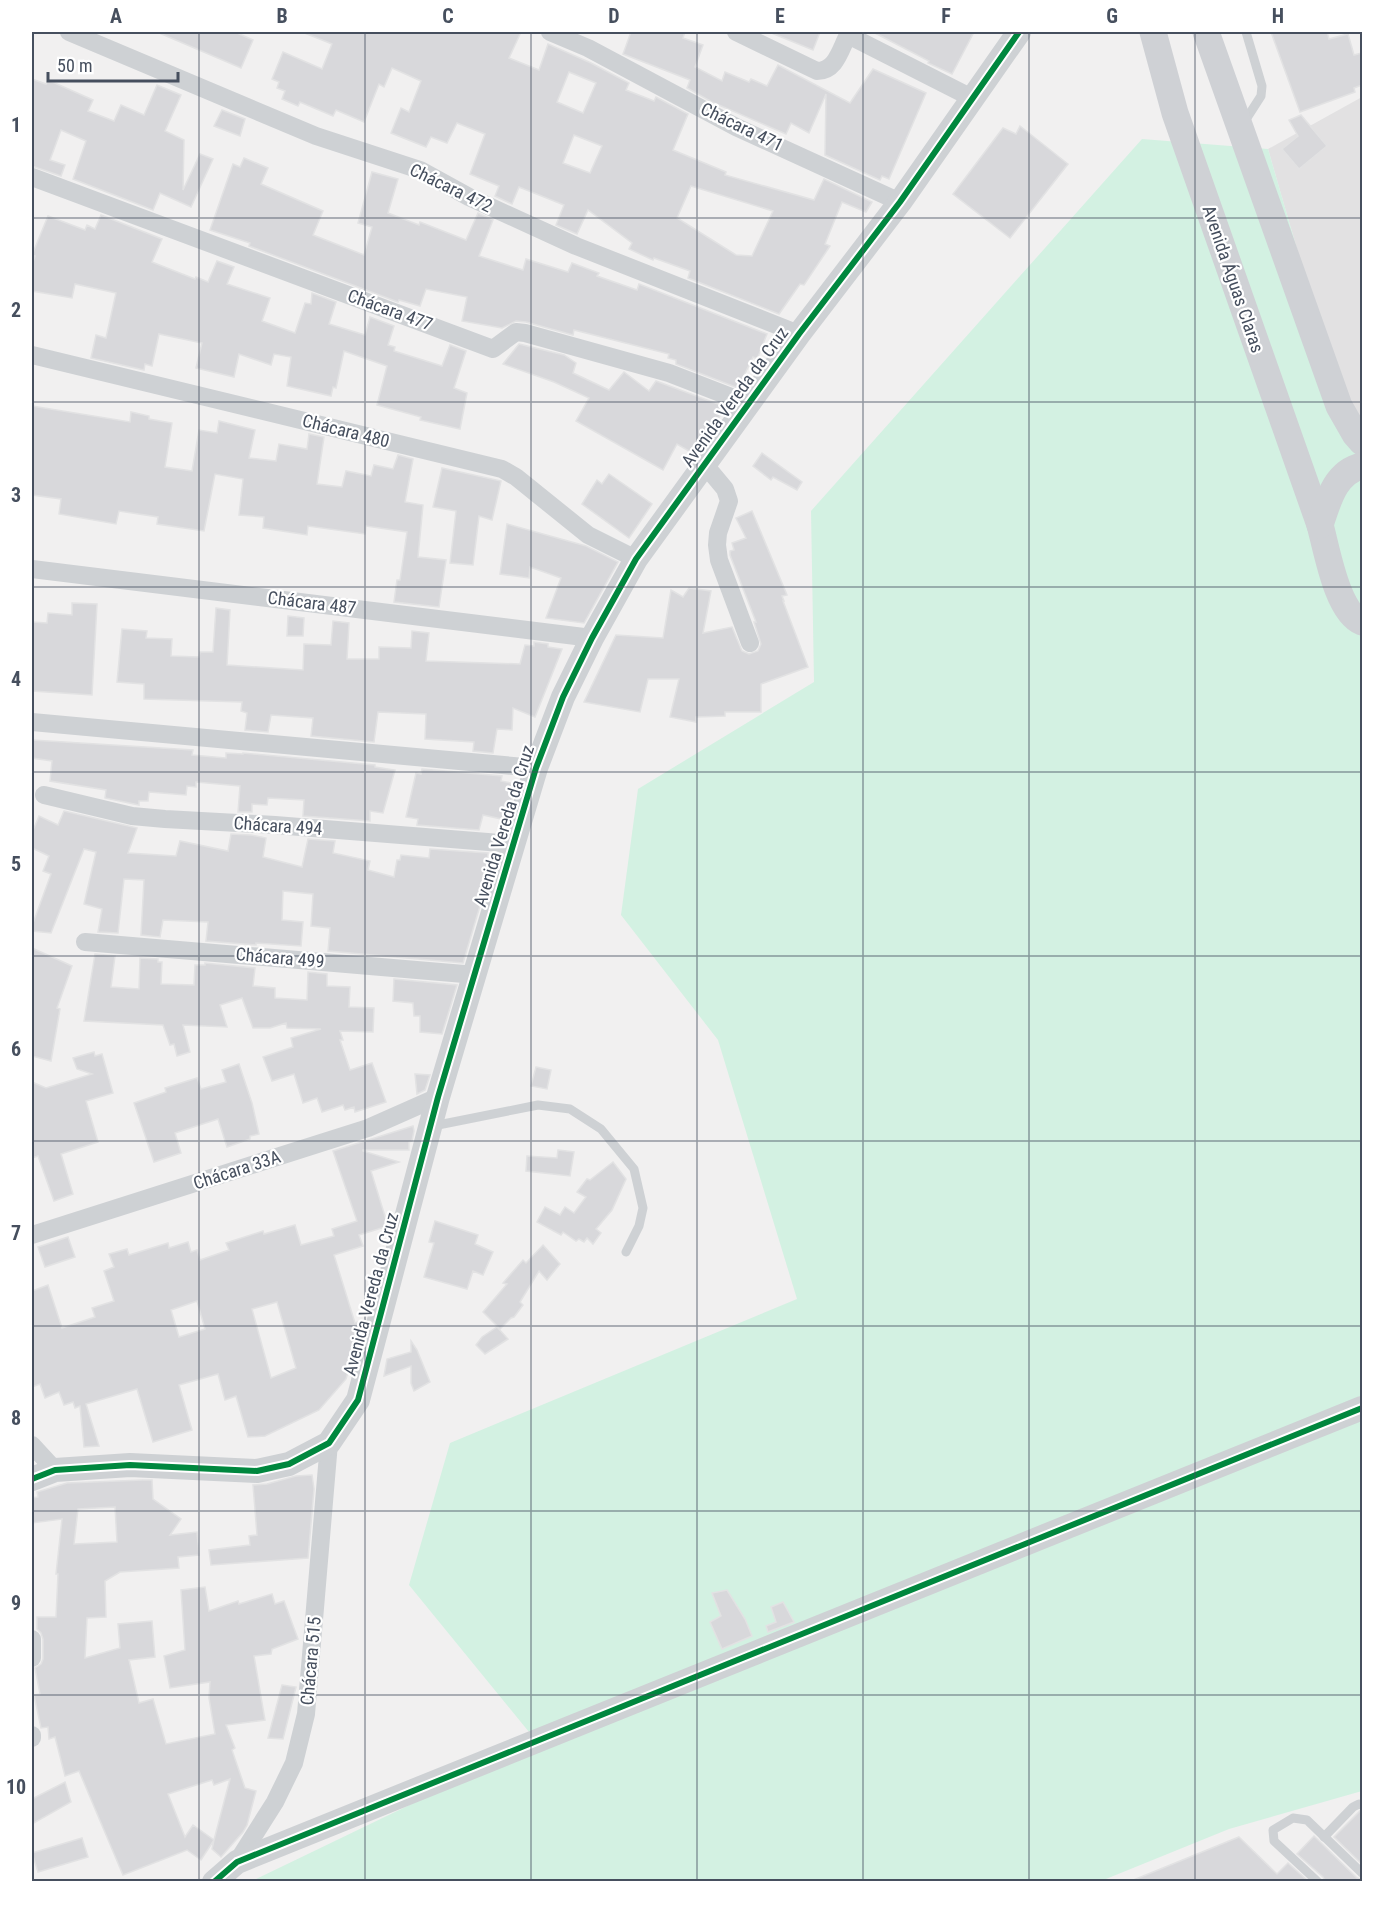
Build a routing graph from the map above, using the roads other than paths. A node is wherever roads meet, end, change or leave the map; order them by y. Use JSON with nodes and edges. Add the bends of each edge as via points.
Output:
{"nodes":[{"id":1,"x":69,"y":32,"type":"edge"},
{"id":2,"x":550,"y":32,"type":"edge"},
{"id":3,"x":736,"y":32,"type":"edge"},
{"id":4,"x":1019,"y":32,"type":"edge"},
{"id":5,"x":1153,"y":32,"type":"edge"},
{"id":6,"x":1206,"y":32,"type":"edge"},
{"id":7,"x":1246,"y":32,"type":"edge"},
{"id":8,"x":849,"y":33,"type":"edge"},
{"id":9,"x":591,"y":40,"type":"edge"},
{"id":10,"x":972,"y":99,"type":"junction"},
{"id":11,"x":1240,"y":128,"type":"junction"},
{"id":12,"x":32,"y":177,"type":"edge"},
{"id":13,"x":900,"y":202,"type":"junction"},
{"id":14,"x":799,"y":334,"type":"junction"},
{"id":15,"x":32,"y":356,"type":"edge"},
{"id":16,"x":749,"y":404,"type":"junction"},
{"id":17,"x":1362,"y":442,"type":"edge"},
{"id":18,"x":705,"y":465,"type":"junction"},
{"id":19,"x":1362,"y":466,"type":"edge"},
{"id":20,"x":1320,"y":525,"type":"junction"},
{"id":21,"x":636,"y":559,"type":"junction"},
{"id":22,"x":32,"y":568,"type":"edge"},
{"id":23,"x":1360,"y":622,"type":"edge"},
{"id":24,"x":592,"y":638,"type":"junction"},
{"id":25,"x":750,"y":643,"type":"dead end"},
{"id":26,"x":32,"y":722,"type":"edge"},
{"id":27,"x":536,"y":768,"type":"junction"},
{"id":28,"x":44,"y":795,"type":"dead end"},
{"id":29,"x":513,"y":844,"type":"junction"},
{"id":30,"x":85,"y":942,"type":"dead end"},
{"id":31,"x":476,"y":975,"type":"junction"},
{"id":32,"x":438,"y":1097,"type":"junction"},
{"id":33,"x":431,"y":1126,"type":"junction"},
{"id":34,"x":32,"y":1236,"type":"edge"},
{"id":35,"x":626,"y":1252,"type":"dead end"},
{"id":36,"x":1362,"y":1408,"type":"edge"},
{"id":37,"x":329,"y":1443,"type":"junction"},
{"id":38,"x":32,"y":1445,"type":"edge"},
{"id":39,"x":55,"y":1470,"type":"junction"},
{"id":40,"x":32,"y":1479,"type":"edge"},
{"id":41,"x":32,"y":1639,"type":"edge"},
{"id":42,"x":32,"y":1658,"type":"edge"},
{"id":43,"x":1362,"y":1805,"type":"edge"},
{"id":44,"x":1324,"y":1837,"type":"junction"},
{"id":45,"x":237,"y":1862,"type":"junction"},
{"id":46,"x":1362,"y":1873,"type":"edge"},
{"id":47,"x":214,"y":1881,"type":"edge"},
{"id":48,"x":1318,"y":1881,"type":"edge"}],
"edges":[{"from":1,"to":14,"type":"street","name":"Chácara 472","via":[[316,136],[420,170],[576,246]]},
{"from":2,"to":9,"type":"street","name":"Chácara 471"},
{"from":3,"to":8,"type":"street","via":[[817,71],[832,67]]},
{"from":4,"to":10,"type":"street","name":"Avenida Vereda da Cruz"},
{"from":5,"to":20,"type":"main road","name":"Avenida Águas Claras","via":[[1175,113]]},
{"from":6,"to":11,"type":"main road"},
{"from":7,"to":11,"type":"lane","via":[[1262,86],[1261,96]]},
{"from":8,"to":10,"type":"street"},
{"from":9,"to":13,"type":"street","name":"Chácara 471","via":[[736,127]]},
{"from":10,"to":13,"type":"street","name":"Avenida Vereda da Cruz"},
{"from":11,"to":17,"type":"main road","via":[[1339,406]]},
{"from":12,"to":16,"type":"street","name":"Chácara 477","via":[[493,349],[516,332],[525,333],[669,373]]},
{"from":13,"to":14,"type":"street","name":"Avenida Vereda da Cruz"},
{"from":14,"to":16,"type":"street","name":"Avenida Vereda da Cruz"},
{"from":15,"to":21,"type":"street","name":"Chácara 480","via":[[502,469],[588,535]]},
{"from":16,"to":18,"type":"street","name":"Avenida Vereda da Cruz"},
{"from":18,"to":21,"type":"street","name":"Avenida Vereda da Cruz"},
{"from":18,"to":25,"type":"street","via":[[725,489],[729,501],[718,533],[719,560]]},
{"from":19,"to":20,"type":"main road","via":[[1352,469],[1335,486]]},
{"from":20,"to":23,"type":"main road","name":"Avenida Águas Claras","via":[[1338,594]]},
{"from":21,"to":24,"type":"street","name":"Avenida Vereda da Cruz"},
{"from":22,"to":24,"type":"street","name":"Chácara 487"},
{"from":24,"to":27,"type":"street","name":"Avenida Vereda da Cruz","via":[[563,697]]},
{"from":26,"to":27,"type":"street"},
{"from":27,"to":29,"type":"street","name":"Avenida Vereda da Cruz"},
{"from":28,"to":29,"type":"street","name":"Chácara 494","via":[[132,816]]},
{"from":29,"to":31,"type":"street","name":"Avenida Vereda da Cruz"},
{"from":30,"to":31,"type":"street","name":"Chácara 499"},
{"from":31,"to":32,"type":"street","name":"Avenida Vereda da Cruz"},
{"from":32,"to":33,"type":"street","name":"Avenida Vereda da Cruz"},
{"from":32,"to":34,"type":"street","name":"Chácara 33A","via":[[368,1128]]},
{"from":33,"to":35,"type":"lane","via":[[538,1105],[570,1109],[601,1129],[634,1169],[643,1208]]},
{"from":33,"to":37,"type":"street","name":"Avenida Vereda da Cruz","via":[[358,1400]]},
{"from":36,"to":45,"type":"street"},
{"from":37,"to":39,"type":"street","name":"Avenida Vereda da Cruz","via":[[289,1464],[257,1471],[130,1465]]},
{"from":37,"to":45,"type":"street","name":"Chácara 515","via":[[306,1714],[294,1763]]},
{"from":38,"to":39,"type":"street"},
{"from":39,"to":40,"type":"street","name":"Avenida Vereda da Cruz"},
{"from":41,"to":42,"type":"street"},
{"from":43,"to":44,"type":"lane","via":[[1353,1807]]},
{"from":44,"to":46,"type":"lane"},
{"from":44,"to":48,"type":"lane","via":[[1302,1818],[1293,1818],[1273,1830],[1274,1841]]},
{"from":45,"to":47,"type":"street"}]}
